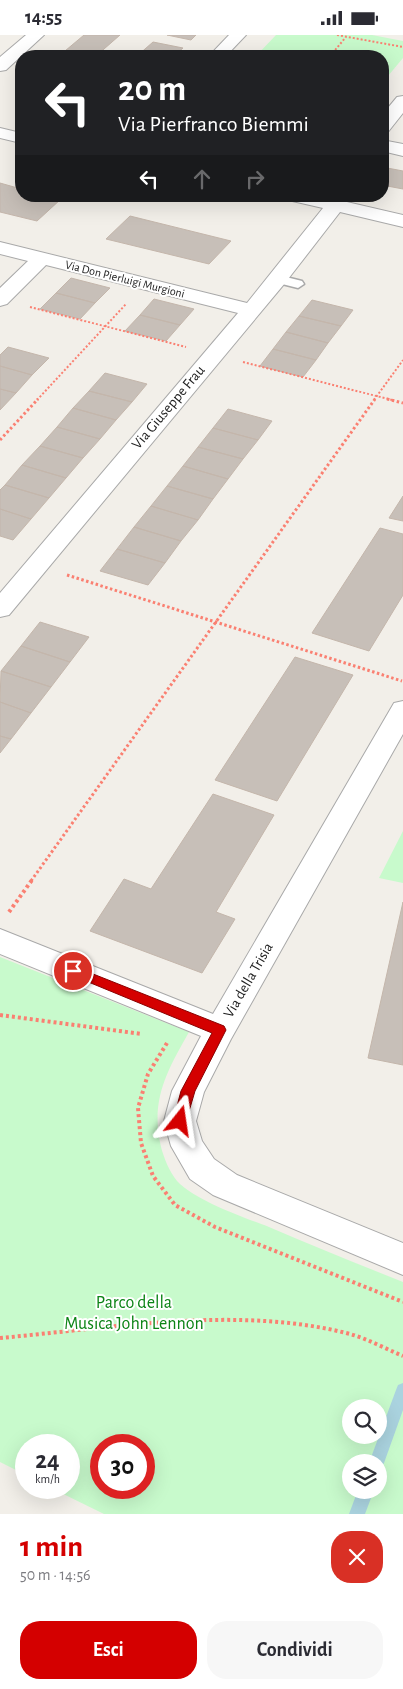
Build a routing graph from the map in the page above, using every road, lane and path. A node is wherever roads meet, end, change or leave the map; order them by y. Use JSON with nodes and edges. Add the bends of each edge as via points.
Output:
{"nodes":[{"id":1,"x":36,"y":35,"type":"edge"},
{"id":2,"x":238,"y":35,"type":"edge"},
{"id":3,"x":337,"y":35,"type":"edge"},
{"id":4,"x":346,"y":37,"type":"junction"},
{"id":5,"x":403,"y":47,"type":"edge"},
{"id":6,"x":18,"y":50,"type":"edge"},
{"id":7,"x":224,"y":50,"type":"edge"},
{"id":8,"x":335,"y":50,"type":"edge"},
{"id":9,"x":15,"y":53,"type":"edge"},
{"id":10,"x":1,"y":65,"type":"edge"},
{"id":11,"x":15,"y":67,"type":"edge"},
{"id":12,"x":403,"y":101,"type":"edge"},
{"id":13,"x":389,"y":118,"type":"edge"},
{"id":14,"x":0,"y":133,"type":"edge"},
{"id":15,"x":15,"y":137,"type":"edge"},
{"id":16,"x":389,"y":147,"type":"edge"},
{"id":17,"x":403,"y":150,"type":"edge"},
{"id":18,"x":322,"y":202,"type":"edge"},
{"id":19,"x":335,"y":205,"type":"junction"},
{"id":20,"x":403,"y":221,"type":"edge"},
{"id":21,"x":0,"y":248,"type":"edge"},
{"id":22,"x":42,"y":258,"type":"junction"},
{"id":23,"x":145,"y":284,"type":"junction"},
{"id":24,"x":0,"y":300,"type":"edge"},
{"id":25,"x":251,"y":310,"type":"junction"},
{"id":26,"x":403,"y":360,"type":"edge"},
{"id":27,"x":0,"y":440,"type":"edge"},
{"id":28,"x":37,"y":565,"type":"junction"},
{"id":29,"x":0,"y":609,"type":"edge"},
{"id":30,"x":216,"y":622,"type":"junction"},
{"id":31,"x":403,"y":681,"type":"edge"},
{"id":32,"x":403,"y":710,"type":"edge"},
{"id":33,"x":3,"y":929,"type":"edge"},
{"id":34,"x":220,"y":1030,"type":"junction"},
{"id":35,"x":403,"y":1259,"type":"edge"},
{"id":36,"x":0,"y":1339,"type":"edge"},
{"id":37,"x":403,"y":1357,"type":"edge"}],
"edges":[{"from":1,"to":6,"type":"street"},
{"from":2,"to":7,"type":"street"},
{"from":3,"to":4,"type":"path"},
{"from":4,"to":5,"type":"path"},
{"from":4,"to":8,"type":"path"},
{"from":9,"to":10,"type":"street"},
{"from":10,"to":11,"type":"street"},
{"from":12,"to":13,"type":"street"},
{"from":14,"to":15,"type":"street"},
{"from":16,"to":17,"type":"street"},
{"from":18,"to":19,"type":"street"},
{"from":19,"to":20,"type":"street"},
{"from":19,"to":25,"type":"street","name":"Via Giuseppe Frau","via":[[288,281]]},
{"from":21,"to":22,"type":"street","name":"Via Don Pierluigi Murgioni"},
{"from":22,"to":23,"type":"street","name":"Via Don Pierluigi Murgioni"},
{"from":22,"to":24,"type":"street"},
{"from":23,"to":25,"type":"street","name":"Via Don Pierluigi Murgioni"},
{"from":23,"to":27,"type":"path"},
{"from":25,"to":28,"type":"street","name":"Via Giuseppe Frau"},
{"from":26,"to":30,"type":"path"},
{"from":28,"to":29,"type":"street","name":"Via Giuseppe Frau"},
{"from":28,"to":30,"type":"path"},
{"from":30,"to":31,"type":"path"},
{"from":30,"to":33,"type":"path"},
{"from":32,"to":34,"type":"street","name":"Via della Trisia"},
{"from":33,"to":34,"type":"street"},
{"from":34,"to":35,"type":"street","name":"Via della Trisia","via":[[188,1091],[180,1121],[187,1146],[202,1169],[225,1185]]},
{"from":36,"to":37,"type":"path","via":[[191,1321],[257,1320],[319,1327],[353,1335]]}]}
